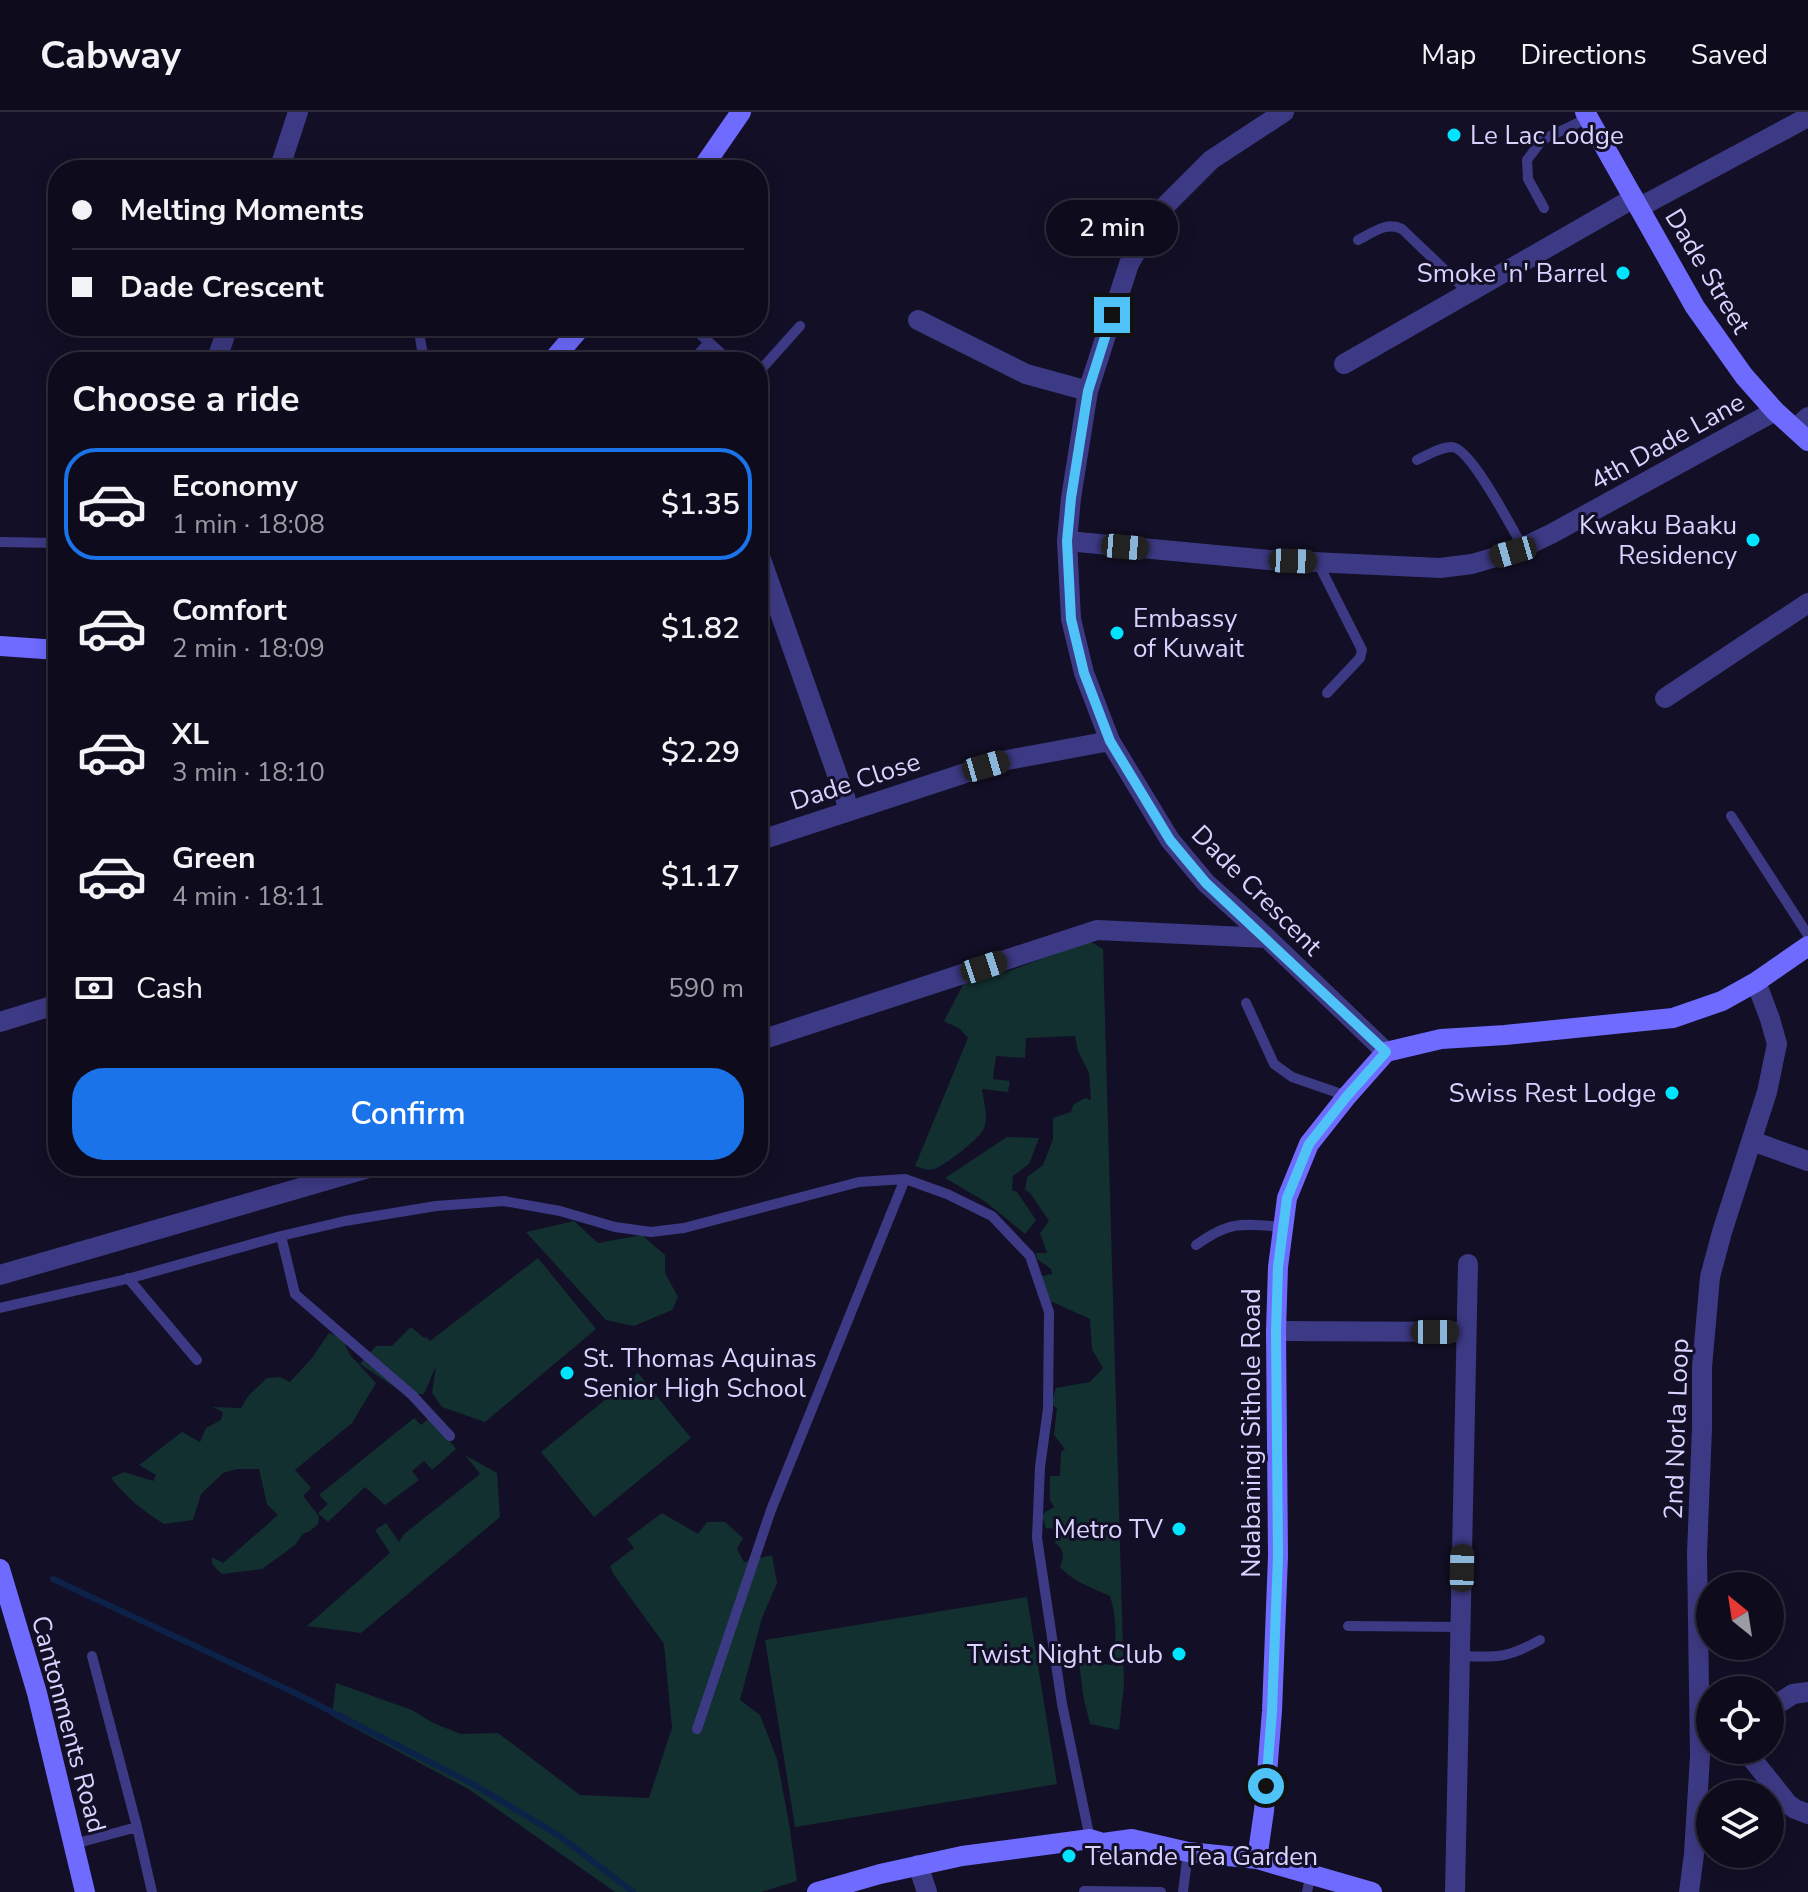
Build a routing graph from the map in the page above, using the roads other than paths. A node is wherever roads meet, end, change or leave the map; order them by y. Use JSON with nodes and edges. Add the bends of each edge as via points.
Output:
{"nodes":[{"id":1,"x":298,"y":112,"type":"edge"},
{"id":2,"x":741,"y":112,"type":"edge"},
{"id":3,"x":1284,"y":112,"type":"edge"},
{"id":4,"x":1587,"y":115,"type":"edge"},
{"id":5,"x":1808,"y":117,"type":"edge"},
{"id":6,"x":282,"y":160,"type":"edge"},
{"id":7,"x":708,"y":160,"type":"edge"},
{"id":8,"x":1637,"y":202,"type":"junction"},
{"id":9,"x":1544,"y":208,"type":"dead end"},
{"id":10,"x":1358,"y":240,"type":"dead end"},
{"id":11,"x":1469,"y":293,"type":"junction"},
{"id":12,"x":918,"y":320,"type":"dead end"},
{"id":13,"x":800,"y":326,"type":"dead end"},
{"id":14,"x":573,"y":336,"type":"edge"},
{"id":15,"x":702,"y":336,"type":"edge"},
{"id":16,"x":709,"y":342,"type":"junction"},
{"id":17,"x":560,"y":352,"type":"edge"},
{"id":18,"x":700,"y":352,"type":"edge"},
{"id":19,"x":720,"y":352,"type":"edge"},
{"id":20,"x":768,"y":362,"type":"edge"},
{"id":21,"x":1344,"y":364,"type":"dead end"},
{"id":22,"x":1088,"y":391,"type":"junction"},
{"id":23,"x":1775,"y":411,"type":"junction"},
{"id":24,"x":1804,"y":429,"type":"edge"},
{"id":25,"x":1417,"y":460,"type":"dead end"},
{"id":26,"x":1067,"y":541,"type":"junction"},
{"id":27,"x":0,"y":542,"type":"edge"},
{"id":28,"x":48,"y":543,"type":"edge"},
{"id":29,"x":1523,"y":547,"type":"junction"},
{"id":30,"x":1317,"y":562,"type":"junction"},
{"id":31,"x":768,"y":579,"type":"edge"},
{"id":32,"x":1808,"y":603,"type":"edge"},
{"id":33,"x":0,"y":646,"type":"edge"},
{"id":34,"x":48,"y":649,"type":"edge"},
{"id":35,"x":1327,"y":693,"type":"dead end"},
{"id":36,"x":1665,"y":698,"type":"dead end"},
{"id":37,"x":1110,"y":741,"type":"junction"},
{"id":38,"x":848,"y":810,"type":"junction"},
{"id":39,"x":1731,"y":816,"type":"dead end"},
{"id":40,"x":768,"y":838,"type":"edge"},
{"id":41,"x":1808,"y":935,"type":"edge"},
{"id":42,"x":1267,"y":938,"type":"junction"},
{"id":43,"x":1808,"y":946,"type":"edge"},
{"id":44,"x":1756,"y":982,"type":"junction"},
{"id":45,"x":1246,"y":1003,"type":"dead end"},
{"id":46,"x":48,"y":1007,"type":"edge"},
{"id":47,"x":0,"y":1022,"type":"edge"},
{"id":48,"x":768,"y":1038,"type":"edge"},
{"id":49,"x":1386,"y":1052,"type":"junction"},
{"id":50,"x":1347,"y":1096,"type":"junction"},
{"id":51,"x":1752,"y":1141,"type":"junction"},
{"id":52,"x":1808,"y":1161,"type":"edge"},
{"id":53,"x":342,"y":1176,"type":"edge"},
{"id":54,"x":905,"y":1179,"type":"junction"},
{"id":55,"x":1283,"y":1227,"type":"junction"},
{"id":56,"x":281,"y":1236,"type":"junction"},
{"id":57,"x":1196,"y":1245,"type":"dead end"},
{"id":58,"x":1468,"y":1264,"type":"dead end"},
{"id":59,"x":0,"y":1275,"type":"edge"},
{"id":60,"x":128,"y":1278,"type":"junction"},
{"id":61,"x":0,"y":1308,"type":"edge"},
{"id":62,"x":1276,"y":1331,"type":"junction"},
{"id":63,"x":1466,"y":1332,"type":"junction"},
{"id":64,"x":197,"y":1360,"type":"dead end"},
{"id":65,"x":450,"y":1436,"type":"dead end"},
{"id":66,"x":1,"y":1580,"type":"edge"},
{"id":67,"x":1348,"y":1626,"type":"dead end"},
{"id":68,"x":1460,"y":1627,"type":"junction"},
{"id":69,"x":1540,"y":1640,"type":"dead end"},
{"id":70,"x":92,"y":1656,"type":"dead end"},
{"id":71,"x":1460,"y":1656,"type":"junction"},
{"id":72,"x":1702,"y":1676,"type":"edge"},
{"id":73,"x":1808,"y":1692,"type":"edge"},
{"id":74,"x":1784,"y":1700,"type":"edge"},
{"id":75,"x":697,"y":1729,"type":"dead end"},
{"id":76,"x":1704,"y":1764,"type":"edge"},
{"id":77,"x":1756,"y":1764,"type":"edge"},
{"id":78,"x":1808,"y":1814,"type":"edge"},
{"id":79,"x":137,"y":1827,"type":"junction"},
{"id":80,"x":1090,"y":1839,"type":"junction"},
{"id":81,"x":74,"y":1844,"type":"junction"},
{"id":82,"x":1188,"y":1852,"type":"junction"},
{"id":83,"x":1257,"y":1859,"type":"junction"},
{"id":84,"x":918,"y":1865,"type":"junction"},
{"id":85,"x":1309,"y":1883,"type":"edge"},
{"id":86,"x":1084,"y":1891,"type":"edge"},
{"id":87,"x":85,"y":1892,"type":"edge"},
{"id":88,"x":152,"y":1892,"type":"edge"},
{"id":89,"x":817,"y":1892,"type":"edge"},
{"id":90,"x":927,"y":1892,"type":"edge"},
{"id":91,"x":1161,"y":1892,"type":"edge"},
{"id":92,"x":1183,"y":1892,"type":"edge"},
{"id":93,"x":1372,"y":1892,"type":"edge"},
{"id":94,"x":1455,"y":1892,"type":"edge"},
{"id":95,"x":1689,"y":1892,"type":"edge"}],
"edges":[{"from":1,"to":6,"type":"street"},
{"from":2,"to":7,"type":"street"},
{"from":3,"to":22,"type":"street","name":"Dade Crescent","via":[[1211,160],[1159,212],[1129,264]]},
{"from":4,"to":8,"type":"street","name":"Dade Street"},
{"from":4,"to":9,"type":"lane","via":[[1542,140],[1527,160],[1528,179]]},
{"from":5,"to":8,"type":"street"},
{"from":8,"to":11,"type":"street"},
{"from":8,"to":23,"type":"street","name":"Dade Street","via":[[1695,307]]},
{"from":10,"to":11,"type":"lane","via":[[1396,226]]},
{"from":11,"to":21,"type":"street"},
{"from":12,"to":22,"type":"street","via":[[1026,374]]},
{"from":13,"to":20,"type":"lane"},
{"from":14,"to":17,"type":"street"},
{"from":15,"to":16,"type":"lane"},
{"from":16,"to":18,"type":"lane"},
{"from":16,"to":19,"type":"lane"},
{"from":22,"to":26,"type":"street","name":"Dade Crescent"},
{"from":23,"to":24,"type":"street","name":"Dade Street"},
{"from":23,"to":29,"type":"street","name":"4th Dade Lane"},
{"from":25,"to":29,"type":"lane","via":[[1451,447],[1465,453]]},
{"from":26,"to":30,"type":"street","name":"4th Dade Lane"},
{"from":26,"to":37,"type":"street","name":"Dade Crescent","via":[[1071,619],[1084,673]]},
{"from":27,"to":28,"type":"lane"},
{"from":29,"to":30,"type":"street","name":"4th Dade Lane","via":[[1440,568]]},
{"from":30,"to":35,"type":"lane","via":[[1362,650]]},
{"from":31,"to":38,"type":"street"},
{"from":32,"to":36,"type":"street"},
{"from":33,"to":34,"type":"street"},
{"from":37,"to":38,"type":"street","name":"Dade Close","via":[[1002,761]]},
{"from":37,"to":42,"type":"street","name":"Dade Crescent","via":[[1170,840],[1206,883]]},
{"from":38,"to":40,"type":"street","name":"Dade Close"},
{"from":39,"to":41,"type":"lane"},
{"from":42,"to":48,"type":"street","via":[[1097,930]]},
{"from":42,"to":49,"type":"street","name":"Dade Crescent"},
{"from":43,"to":44,"type":"street"},
{"from":44,"to":49,"type":"street","via":[[1673,1018],[1441,1039]]},
{"from":44,"to":51,"type":"street","name":"2nd Norla Loop","via":[[1777,1044]]},
{"from":45,"to":50,"type":"lane","via":[[1274,1064],[1292,1077]]},
{"from":46,"to":47,"type":"street"},
{"from":49,"to":50,"type":"street","name":"Ndabaningi Sithole Road"},
{"from":50,"to":55,"type":"street","name":"Ndabaningi Sithole Road","via":[[1309,1144],[1287,1198]]},
{"from":51,"to":52,"type":"street"},
{"from":51,"to":72,"type":"street","name":"2nd Norla Loop","via":[[1710,1277],[1706,1319],[1697,1553]]},
{"from":53,"to":59,"type":"street"},
{"from":54,"to":56,"type":"lane","via":[[859,1182],[651,1232],[504,1201],[436,1206]]},
{"from":54,"to":75,"type":"lane","via":[[771,1510]]},
{"from":54,"to":80,"type":"lane","via":[[992,1216],[1030,1256],[1049,1312],[1048,1409],[1037,1538],[1062,1704]]},
{"from":55,"to":57,"type":"lane","via":[[1238,1224]]},
{"from":55,"to":62,"type":"street","name":"Ndabaningi Sithole Road"},
{"from":56,"to":60,"type":"lane"},
{"from":56,"to":65,"type":"lane","via":[[295,1294],[412,1395]]},
{"from":58,"to":63,"type":"street"},
{"from":60,"to":61,"type":"lane"},
{"from":60,"to":64,"type":"lane"},
{"from":62,"to":63,"type":"street"},
{"from":62,"to":83,"type":"street","name":"Ndabaningi Sithole Road","via":[[1278,1556],[1272,1711]]},
{"from":63,"to":68,"type":"street"},
{"from":66,"to":81,"type":"street","name":"Cantonments Road","via":[[37,1693]]},
{"from":67,"to":68,"type":"lane"},
{"from":68,"to":71,"type":"street"},
{"from":69,"to":71,"type":"lane","via":[[1503,1657]]},
{"from":70,"to":79,"type":"lane"},
{"from":71,"to":94,"type":"street"},
{"from":73,"to":74,"type":"street"},
{"from":76,"to":95,"type":"street","name":"2nd Norla Loop"},
{"from":77,"to":78,"type":"street","via":[[1788,1804]]},
{"from":79,"to":81,"type":"lane"},
{"from":79,"to":88,"type":"lane"},
{"from":80,"to":82,"type":"street","via":[[1132,1839]]},
{"from":80,"to":84,"type":"street"},
{"from":81,"to":87,"type":"street","name":"Cantonments Road"},
{"from":82,"to":83,"type":"street"},
{"from":82,"to":92,"type":"lane"},
{"from":83,"to":85,"type":"street"},
{"from":84,"to":89,"type":"street"},
{"from":84,"to":90,"type":"street"},
{"from":85,"to":93,"type":"street"},
{"from":86,"to":91,"type":"lane"}]}
